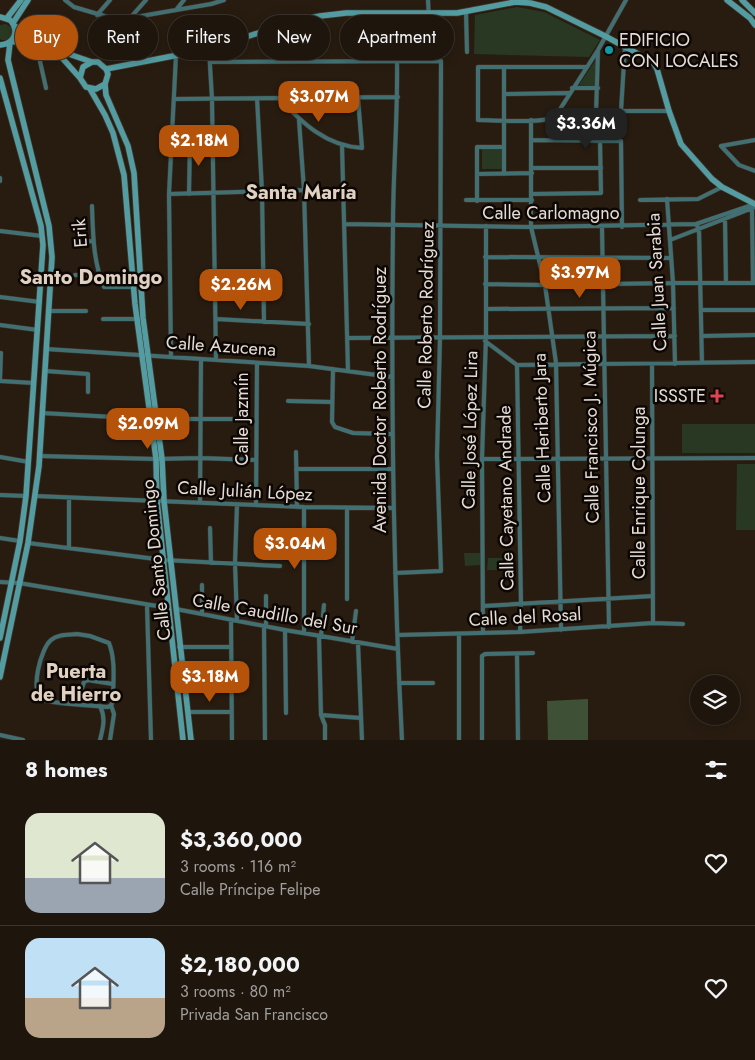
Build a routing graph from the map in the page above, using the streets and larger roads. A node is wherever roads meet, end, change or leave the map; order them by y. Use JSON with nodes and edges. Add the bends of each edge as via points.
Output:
{"nodes":[{"id":1,"x":21,"y":0,"type":"edge"},
{"id":2,"x":28,"y":0,"type":"edge"},
{"id":3,"x":65,"y":0,"type":"edge"},
{"id":4,"x":75,"y":0,"type":"edge"},
{"id":5,"x":110,"y":0,"type":"edge"},
{"id":6,"x":146,"y":0,"type":"edge"},
{"id":7,"x":184,"y":0,"type":"edge"},
{"id":8,"x":428,"y":0,"type":"edge"},
{"id":9,"x":626,"y":0,"type":"edge"},
{"id":10,"x":727,"y":0,"type":"edge"},
{"id":11,"x":742,"y":0,"type":"edge"},
{"id":12,"x":221,"y":1,"type":"edge"},
{"id":13,"x":71,"y":5,"type":"junction"},
{"id":14,"x":176,"y":10,"type":"junction"},
{"id":15,"x":466,"y":11,"type":"junction"},
{"id":16,"x":755,"y":13,"type":"edge"},
{"id":17,"x":429,"y":14,"type":"junction"},
{"id":18,"x":97,"y":15,"type":"joint"},
{"id":19,"x":133,"y":15,"type":"edge"},
{"id":20,"x":144,"y":15,"type":"edge"},
{"id":21,"x":3,"y":18,"type":"edge"},
{"id":22,"x":754,"y":21,"type":"edge"},
{"id":23,"x":14,"y":25,"type":"junction"},
{"id":24,"x":248,"y":36,"type":"edge"},
{"id":25,"x":604,"y":36,"type":"junction"},
{"id":26,"x":10,"y":42,"type":"junction"},
{"id":27,"x":15,"y":42,"type":"edge"},
{"id":28,"x":0,"y":45,"type":"edge"},
{"id":29,"x":625,"y":46,"type":"junction"},
{"id":30,"x":598,"y":50,"type":"junction"},
{"id":31,"x":467,"y":52,"type":"dead end"},
{"id":32,"x":78,"y":57,"type":"edge"},
{"id":33,"x":168,"y":57,"type":"edge"},
{"id":34,"x":39,"y":60,"type":"edge"},
{"id":35,"x":64,"y":60,"type":"edge"},
{"id":36,"x":176,"y":60,"type":"edge"},
{"id":37,"x":397,"y":60,"type":"joint"},
{"id":38,"x":440,"y":60,"type":"edge"},
{"id":39,"x":92,"y":62,"type":"junction"},
{"id":40,"x":210,"y":62,"type":"joint"},
{"id":41,"x":586,"y":67,"type":"junction"},
{"id":42,"x":504,"y":68,"type":"junction"},
{"id":43,"x":106,"y":69,"type":"junction"},
{"id":44,"x":0,"y":78,"type":"edge"},
{"id":45,"x":80,"y":78,"type":"junction"},
{"id":46,"x":105,"y":84,"type":"junction"},
{"id":47,"x":46,"y":88,"type":"dead end"},
{"id":48,"x":572,"y":88,"type":"junction"},
{"id":49,"x":598,"y":88,"type":"junction"},
{"id":50,"x":90,"y":89,"type":"junction"},
{"id":51,"x":569,"y":93,"type":"junction"},
{"id":52,"x":504,"y":94,"type":"junction"},
{"id":53,"x":398,"y":97,"type":"junction"},
{"id":54,"x":257,"y":98,"type":"junction"},
{"id":55,"x":279,"y":98,"type":"junction"},
{"id":56,"x":358,"y":98,"type":"junction"},
{"id":57,"x":174,"y":99,"type":"junction"},
{"id":58,"x":212,"y":99,"type":"junction"},
{"id":59,"x":621,"y":111,"type":"junction"},
{"id":60,"x":669,"y":111,"type":"junction"},
{"id":61,"x":613,"y":113,"type":"junction"},
{"id":62,"x":596,"y":114,"type":"junction"},
{"id":63,"x":556,"y":115,"type":"junction"},
{"id":64,"x":299,"y":120,"type":"junction"},
{"id":65,"x":504,"y":120,"type":"junction"},
{"id":66,"x":531,"y":120,"type":"junction"},
{"id":67,"x":190,"y":140,"type":"dead end"},
{"id":68,"x":532,"y":140,"type":"junction"},
{"id":69,"x":554,"y":140,"type":"junction"},
{"id":70,"x":600,"y":140,"type":"junction"},
{"id":71,"x":613,"y":140,"type":"junction"},
{"id":72,"x":755,"y":140,"type":"edge"},
{"id":73,"x":342,"y":144,"type":"junction"},
{"id":74,"x":503,"y":147,"type":"junction"},
{"id":75,"x":532,"y":168,"type":"junction"},
{"id":76,"x":601,"y":168,"type":"junction"},
{"id":77,"x":755,"y":171,"type":"edge"},
{"id":78,"x":477,"y":174,"type":"junction"},
{"id":79,"x":504,"y":174,"type":"junction"},
{"id":80,"x":532,"y":174,"type":"junction"},
{"id":81,"x":722,"y":187,"type":"junction"},
{"id":82,"x":262,"y":190,"type":"junction"},
{"id":83,"x":304,"y":190,"type":"junction"},
{"id":84,"x":214,"y":193,"type":"junction"},
{"id":85,"x":169,"y":194,"type":"junction"},
{"id":86,"x":189,"y":194,"type":"junction"},
{"id":87,"x":532,"y":194,"type":"junction"},
{"id":88,"x":667,"y":199,"type":"junction"},
{"id":89,"x":466,"y":200,"type":"dead end"},
{"id":90,"x":532,"y":200,"type":"junction"},
{"id":91,"x":640,"y":200,"type":"dead end"},
{"id":92,"x":477,"y":201,"type":"junction"},
{"id":93,"x":92,"y":206,"type":"dead end"},
{"id":94,"x":754,"y":206,"type":"edge"},
{"id":95,"x":724,"y":217,"type":"junction"},
{"id":96,"x":344,"y":224,"type":"junction"},
{"id":97,"x":696,"y":224,"type":"junction"},
{"id":98,"x":392,"y":225,"type":"junction"},
{"id":99,"x":441,"y":226,"type":"junction"},
{"id":100,"x":486,"y":226,"type":"junction"},
{"id":101,"x":668,"y":226,"type":"junction"},
{"id":102,"x":531,"y":227,"type":"junction"},
{"id":103,"x":602,"y":227,"type":"junction"},
{"id":104,"x":622,"y":227,"type":"junction"},
{"id":105,"x":699,"y":229,"type":"junction"},
{"id":106,"x":0,"y":231,"type":"edge"},
{"id":107,"x":42,"y":236,"type":"junction"},
{"id":108,"x":670,"y":240,"type":"junction"},
{"id":109,"x":93,"y":241,"type":"junction"},
{"id":110,"x":77,"y":242,"type":"dead end"},
{"id":111,"x":485,"y":257,"type":"junction"},
{"id":112,"x":537,"y":258,"type":"junction"},
{"id":113,"x":603,"y":258,"type":"junction"},
{"id":114,"x":671,"y":258,"type":"junction"},
{"id":115,"x":75,"y":276,"type":"dead end"},
{"id":116,"x":99,"y":276,"type":"junction"},
{"id":117,"x":673,"y":283,"type":"junction"},
{"id":118,"x":700,"y":283,"type":"junction"},
{"id":119,"x":726,"y":283,"type":"junction"},
{"id":120,"x":754,"y":283,"type":"edge"},
{"id":121,"x":486,"y":284,"type":"junction"},
{"id":122,"x":545,"y":285,"type":"junction"},
{"id":123,"x":603,"y":285,"type":"junction"},
{"id":124,"x":134,"y":287,"type":"junction"},
{"id":125,"x":0,"y":297,"type":"edge"},
{"id":126,"x":40,"y":302,"type":"junction"},
{"id":127,"x":549,"y":308,"type":"junction"},
{"id":128,"x":604,"y":308,"type":"junction"},
{"id":129,"x":674,"y":308,"type":"junction"},
{"id":130,"x":486,"y":309,"type":"junction"},
{"id":131,"x":701,"y":310,"type":"junction"},
{"id":132,"x":755,"y":310,"type":"edge"},
{"id":133,"x":86,"y":311,"type":"dead end"},
{"id":134,"x":49,"y":314,"type":"junction"},
{"id":135,"x":39,"y":317,"type":"junction"},
{"id":136,"x":103,"y":319,"type":"dead end"},
{"id":137,"x":138,"y":319,"type":"junction"},
{"id":138,"x":216,"y":319,"type":"junction"},
{"id":139,"x":264,"y":322,"type":"junction"},
{"id":140,"x":309,"y":324,"type":"junction"},
{"id":141,"x":0,"y":325,"type":"edge"},
{"id":142,"x":38,"y":330,"type":"junction"},
{"id":143,"x":755,"y":335,"type":"edge"},
{"id":144,"x":553,"y":336,"type":"junction"},
{"id":145,"x":604,"y":336,"type":"junction"},
{"id":146,"x":674,"y":336,"type":"junction"},
{"id":147,"x":702,"y":336,"type":"junction"},
{"id":148,"x":348,"y":338,"type":"junction"},
{"id":149,"x":440,"y":338,"type":"junction"},
{"id":150,"x":393,"y":339,"type":"junction"},
{"id":151,"x":486,"y":339,"type":"junction"},
{"id":152,"x":46,"y":348,"type":"junction"},
{"id":153,"x":1,"y":353,"type":"dead end"},
{"id":154,"x":145,"y":354,"type":"junction"},
{"id":155,"x":171,"y":356,"type":"junction"},
{"id":156,"x":200,"y":359,"type":"junction"},
{"id":157,"x":216,"y":360,"type":"junction"},
{"id":158,"x":755,"y":362,"type":"edge"},
{"id":159,"x":257,"y":363,"type":"junction"},
{"id":160,"x":556,"y":363,"type":"junction"},
{"id":161,"x":702,"y":363,"type":"junction"},
{"id":162,"x":517,"y":364,"type":"junction"},
{"id":163,"x":604,"y":364,"type":"junction"},
{"id":164,"x":652,"y":364,"type":"junction"},
{"id":165,"x":675,"y":364,"type":"junction"},
{"id":166,"x":309,"y":366,"type":"junction"},
{"id":167,"x":333,"y":369,"type":"junction"},
{"id":168,"x":0,"y":370,"type":"edge"},
{"id":169,"x":45,"y":371,"type":"junction"},
{"id":170,"x":348,"y":371,"type":"junction"},
{"id":171,"x":392,"y":377,"type":"junction"},
{"id":172,"x":0,"y":380,"type":"edge"},
{"id":173,"x":34,"y":383,"type":"junction"},
{"id":174,"x":88,"y":392,"type":"dead end"},
{"id":175,"x":288,"y":401,"type":"dead end"},
{"id":176,"x":332,"y":402,"type":"junction"},
{"id":177,"x":42,"y":413,"type":"junction"},
{"id":178,"x":200,"y":417,"type":"junction"},
{"id":179,"x":150,"y":418,"type":"junction"},
{"id":180,"x":156,"y":419,"type":"junction"},
{"id":181,"x":232,"y":419,"type":"dead end"},
{"id":182,"x":391,"y":434,"type":"junction"},
{"id":183,"x":296,"y":452,"type":"dead end"},
{"id":184,"x":40,"y":456,"type":"junction"},
{"id":185,"x":0,"y":457,"type":"edge"},
{"id":186,"x":200,"y":458,"type":"junction"},
{"id":187,"x":558,"y":458,"type":"junction"},
{"id":188,"x":605,"y":458,"type":"junction"},
{"id":189,"x":755,"y":458,"type":"edge"},
{"id":190,"x":159,"y":459,"type":"junction"},
{"id":191,"x":482,"y":459,"type":"junction"},
{"id":192,"x":518,"y":459,"type":"junction"},
{"id":193,"x":652,"y":459,"type":"junction"},
{"id":194,"x":256,"y":460,"type":"junction"},
{"id":195,"x":30,"y":462,"type":"junction"},
{"id":196,"x":296,"y":468,"type":"junction"},
{"id":197,"x":392,"y":468,"type":"junction"},
{"id":198,"x":0,"y":494,"type":"edge"},
{"id":199,"x":26,"y":496,"type":"junction"},
{"id":200,"x":35,"y":496,"type":"junction"},
{"id":201,"x":69,"y":498,"type":"junction"},
{"id":202,"x":160,"y":501,"type":"junction"},
{"id":203,"x":200,"y":503,"type":"junction"},
{"id":204,"x":237,"y":505,"type":"junction"},
{"id":205,"x":256,"y":505,"type":"junction"},
{"id":206,"x":297,"y":507,"type":"junction"},
{"id":207,"x":304,"y":508,"type":"junction"},
{"id":208,"x":394,"y":508,"type":"junction"},
{"id":209,"x":347,"y":509,"type":"junction"},
{"id":210,"x":210,"y":528,"type":"dead end"},
{"id":211,"x":0,"y":538,"type":"edge"},
{"id":212,"x":20,"y":541,"type":"junction"},
{"id":213,"x":28,"y":543,"type":"junction"},
{"id":214,"x":69,"y":548,"type":"junction"},
{"id":215,"x":168,"y":560,"type":"junction"},
{"id":216,"x":211,"y":563,"type":"junction"},
{"id":217,"x":235,"y":563,"type":"junction"},
{"id":218,"x":280,"y":566,"type":"dead end"},
{"id":219,"x":395,"y":573,"type":"junction"},
{"id":220,"x":0,"y":582,"type":"edge"},
{"id":221,"x":12,"y":583,"type":"junction"},
{"id":222,"x":19,"y":584,"type":"junction"},
{"id":223,"x":202,"y":586,"type":"dead end"},
{"id":224,"x":266,"y":596,"type":"dead end"},
{"id":225,"x":652,"y":596,"type":"junction"},
{"id":226,"x":347,"y":599,"type":"dead end"},
{"id":227,"x":607,"y":599,"type":"junction"},
{"id":228,"x":559,"y":601,"type":"junction"},
{"id":229,"x":521,"y":604,"type":"junction"},
{"id":230,"x":146,"y":605,"type":"junction"},
{"id":231,"x":324,"y":605,"type":"dead end"},
{"id":232,"x":483,"y":606,"type":"junction"},
{"id":233,"x":172,"y":608,"type":"junction"},
{"id":234,"x":356,"y":611,"type":"dead end"},
{"id":235,"x":202,"y":614,"type":"junction"},
{"id":236,"x":231,"y":620,"type":"junction"},
{"id":237,"x":237,"y":621,"type":"junction"},
{"id":238,"x":653,"y":623,"type":"junction"},
{"id":239,"x":683,"y":624,"type":"dead end"},
{"id":240,"x":265,"y":626,"type":"junction"},
{"id":241,"x":608,"y":627,"type":"junction"},
{"id":242,"x":285,"y":630,"type":"junction"},
{"id":243,"x":561,"y":630,"type":"junction"},
{"id":244,"x":520,"y":632,"type":"junction"},
{"id":245,"x":304,"y":633,"type":"junction"},
{"id":246,"x":459,"y":634,"type":"junction"},
{"id":247,"x":482,"y":634,"type":"junction"},
{"id":248,"x":398,"y":635,"type":"junction"},
{"id":249,"x":320,"y":636,"type":"junction"},
{"id":250,"x":0,"y":638,"type":"edge"},
{"id":251,"x":352,"y":642,"type":"junction"},
{"id":252,"x":358,"y":643,"type":"junction"},
{"id":253,"x":179,"y":647,"type":"junction"},
{"id":254,"x":231,"y":647,"type":"junction"},
{"id":255,"x":398,"y":649,"type":"junction"},
{"id":256,"x":533,"y":653,"type":"dead end"},
{"id":257,"x":517,"y":654,"type":"junction"},
{"id":258,"x":0,"y":677,"type":"edge"},
{"id":259,"x":231,"y":679,"type":"junction"},
{"id":260,"x":184,"y":680,"type":"junction"},
{"id":261,"x":399,"y":682,"type":"junction"},
{"id":262,"x":433,"y":683,"type":"dead end"},
{"id":263,"x":113,"y":684,"type":"junction"},
{"id":264,"x":80,"y":703,"type":"junction"},
{"id":265,"x":111,"y":705,"type":"junction"},
{"id":266,"x":100,"y":706,"type":"junction"},
{"id":267,"x":188,"y":712,"type":"junction"},
{"id":268,"x":231,"y":712,"type":"junction"},
{"id":269,"x":286,"y":714,"type":"dead end"},
{"id":270,"x":322,"y":715,"type":"junction"},
{"id":271,"x":361,"y":718,"type":"junction"},
{"id":272,"x":0,"y":735,"type":"edge"},
{"id":273,"x":22,"y":740,"type":"edge"},
{"id":274,"x":100,"y":740,"type":"edge"},
{"id":275,"x":110,"y":740,"type":"edge"},
{"id":276,"x":151,"y":740,"type":"edge"},
{"id":277,"x":183,"y":740,"type":"edge"},
{"id":278,"x":191,"y":740,"type":"edge"},
{"id":279,"x":232,"y":740,"type":"edge"},
{"id":280,"x":265,"y":740,"type":"edge"},
{"id":281,"x":325,"y":740,"type":"edge"},
{"id":282,"x":362,"y":740,"type":"edge"},
{"id":283,"x":402,"y":740,"type":"edge"},
{"id":284,"x":459,"y":740,"type":"edge"},
{"id":285,"x":482,"y":740,"type":"edge"},
{"id":286,"x":518,"y":740,"type":"edge"}],
"edges":[{"from":1,"to":21,"type":"street"},
{"from":2,"to":23,"type":"street"},
{"from":3,"to":13,"type":"street"},
{"from":4,"to":13,"type":"street"},
{"from":5,"to":18,"type":"street"},
{"from":6,"to":19,"type":"street"},
{"from":7,"to":14,"type":"street"},
{"from":8,"to":17,"type":"street"},
{"from":9,"to":25,"type":"street"},
{"from":10,"to":22,"type":"street"},
{"from":11,"to":16,"type":"street"},
{"from":12,"to":14,"type":"street"},
{"from":13,"to":18,"type":"street"},
{"from":14,"to":20,"type":"street"},
{"from":15,"to":17,"type":"street"},
{"from":15,"to":25,"type":"street","via":[[515,2],[530,3],[546,7]]},
{"from":15,"to":31,"type":"street"},
{"from":17,"to":24,"type":"street","via":[[346,13],[320,16]]},
{"from":21,"to":23,"type":"street"},
{"from":23,"to":26,"type":"street","via":[[15,34]]},
{"from":25,"to":29,"type":"street"},
{"from":25,"to":30,"type":"street"},
{"from":26,"to":27,"type":"street"},
{"from":26,"to":28,"type":"street"},
{"from":26,"to":134,"type":"street","via":[[8,60],[51,236]]},
{"from":29,"to":59,"type":"street"},
{"from":29,"to":60,"type":"street","via":[[653,62]]},
{"from":30,"to":41,"type":"street"},
{"from":30,"to":49,"type":"street"},
{"from":32,"to":39,"type":"street"},
{"from":33,"to":43,"type":"street"},
{"from":34,"to":47,"type":"street"},
{"from":35,"to":45,"type":"street"},
{"from":36,"to":57,"type":"street"},
{"from":37,"to":40,"type":"street"},
{"from":37,"to":53,"type":"street","name":"Avenida Doctor Roberto Rodríguez"},
{"from":38,"to":99,"type":"street","name":"Calle Roberto Rodríguez"},
{"from":39,"to":43,"type":"street"},
{"from":39,"to":45,"type":"street","via":[[82,68]]},
{"from":40,"to":58,"type":"street"},
{"from":41,"to":42,"type":"street"},
{"from":41,"to":48,"type":"street"},
{"from":42,"to":52,"type":"street"},
{"from":42,"to":65,"type":"street","via":[[478,67],[478,120]]},
{"from":43,"to":46,"type":"street"},
{"from":44,"to":107,"type":"street"},
{"from":45,"to":50,"type":"street"},
{"from":46,"to":50,"type":"street","via":[[101,88]]},
{"from":46,"to":154,"type":"street","name":"Calle Santo Domingo","via":[[109,104],[128,146],[134,174]]},
{"from":48,"to":49,"type":"street"},
{"from":48,"to":51,"type":"street"},
{"from":49,"to":62,"type":"street"},
{"from":50,"to":124,"type":"street","name":"Calle Santo Domingo","via":[[105,115],[119,152]]},
{"from":51,"to":52,"type":"street"},
{"from":51,"to":63,"type":"street"},
{"from":52,"to":65,"type":"street"},
{"from":53,"to":56,"type":"street"},
{"from":53,"to":98,"type":"street","name":"Avenida Doctor Roberto Rodríguez"},
{"from":54,"to":55,"type":"street"},
{"from":54,"to":58,"type":"street"},
{"from":54,"to":82,"type":"street"},
{"from":55,"to":56,"type":"street"},
{"from":55,"to":64,"type":"street"},
{"from":56,"to":73,"type":"street","via":[[362,148]]},
{"from":57,"to":58,"type":"street"},
{"from":57,"to":85,"type":"street"},
{"from":58,"to":84,"type":"street"},
{"from":59,"to":60,"type":"street"},
{"from":59,"to":61,"type":"street"},
{"from":60,"to":81,"type":"street","via":[[682,144]]},
{"from":61,"to":62,"type":"street"},
{"from":61,"to":71,"type":"street"},
{"from":62,"to":63,"type":"street"},
{"from":63,"to":66,"type":"street","via":[[549,120]]},
{"from":63,"to":69,"type":"street"},
{"from":64,"to":73,"type":"street","via":[[309,129]]},
{"from":64,"to":83,"type":"street"},
{"from":65,"to":66,"type":"street"},
{"from":65,"to":74,"type":"street"},
{"from":66,"to":68,"type":"street","name":"Calle Heriberto Jara"},
{"from":67,"to":86,"type":"street"},
{"from":68,"to":69,"type":"street"},
{"from":68,"to":75,"type":"street","name":"Calle Heriberto Jara"},
{"from":69,"to":70,"type":"street"},
{"from":70,"to":71,"type":"street"},
{"from":70,"to":76,"type":"street"},
{"from":71,"to":104,"type":"street","via":[[621,140]]},
{"from":72,"to":77,"type":"street","via":[[721,146],[740,165]]},
{"from":73,"to":96,"type":"street"},
{"from":74,"to":78,"type":"street","via":[[477,147]]},
{"from":74,"to":79,"type":"street"},
{"from":75,"to":76,"type":"street"},
{"from":75,"to":80,"type":"street","name":"Calle Heriberto Jara"},
{"from":76,"to":87,"type":"street","via":[[601,194]]},
{"from":78,"to":79,"type":"street"},
{"from":78,"to":92,"type":"street"},
{"from":79,"to":80,"type":"street"},
{"from":80,"to":87,"type":"street","name":"Calle Heriberto Jara"},
{"from":81,"to":88,"type":"street","via":[[698,199]]},
{"from":81,"to":94,"type":"street"},
{"from":82,"to":83,"type":"street"},
{"from":82,"to":84,"type":"street"},
{"from":82,"to":139,"type":"street"},
{"from":83,"to":140,"type":"street"},
{"from":84,"to":86,"type":"street"},
{"from":84,"to":138,"type":"street"},
{"from":85,"to":86,"type":"street"},
{"from":85,"to":155,"type":"street"},
{"from":87,"to":90,"type":"street","name":"Calle Heriberto Jara"},
{"from":88,"to":91,"type":"street"},
{"from":88,"to":101,"type":"street","name":"Calle Juan Sarabia"},
{"from":89,"to":92,"type":"street"},
{"from":90,"to":92,"type":"street"},
{"from":90,"to":102,"type":"street","name":"Calle Heriberto Jara"},
{"from":93,"to":109,"type":"street","name":"Erik"},
{"from":94,"to":95,"type":"street","name":"Calle Carlomagno"},
{"from":94,"to":120,"type":"street"},
{"from":95,"to":97,"type":"street","name":"Calle Carlomagno"},
{"from":95,"to":105,"type":"street","name":"Calle Carlomagno"},
{"from":95,"to":119,"type":"street"},
{"from":96,"to":98,"type":"street","name":"Calle Carlomagno"},
{"from":96,"to":148,"type":"street"},
{"from":97,"to":101,"type":"street","name":"Calle Carlomagno"},
{"from":97,"to":105,"type":"street"},
{"from":98,"to":99,"type":"street","name":"Calle Carlomagno"},
{"from":98,"to":150,"type":"street","name":"Avenida Doctor Roberto Rodríguez"},
{"from":99,"to":100,"type":"street","name":"Calle Carlomagno"},
{"from":99,"to":149,"type":"street","name":"Calle Roberto Rodríguez"},
{"from":100,"to":102,"type":"street","name":"Calle Carlomagno"},
{"from":100,"to":111,"type":"street","name":"Calle José López Lira"},
{"from":101,"to":104,"type":"street","name":"Calle Carlomagno"},
{"from":101,"to":108,"type":"street","name":"Calle Juan Sarabia"},
{"from":102,"to":103,"type":"street","name":"Calle Carlomagno"},
{"from":102,"to":112,"type":"street","name":"Calle Heriberto Jara"},
{"from":103,"to":104,"type":"street","name":"Calle Carlomagno"},
{"from":103,"to":113,"type":"street","name":"Calle Francisco J. Múgica"},
{"from":105,"to":108,"type":"street","name":"Calle Carlomagno"},
{"from":105,"to":118,"type":"street"},
{"from":106,"to":107,"type":"street"},
{"from":107,"to":126,"type":"street"},
{"from":108,"to":114,"type":"street","name":"Calle Juan Sarabia"},
{"from":109,"to":110,"type":"street"},
{"from":109,"to":116,"type":"street","name":"Erik"},
{"from":111,"to":112,"type":"street"},
{"from":111,"to":121,"type":"street","name":"Calle José López Lira"},
{"from":112,"to":113,"type":"street"},
{"from":112,"to":122,"type":"street","name":"Calle Heriberto Jara"},
{"from":113,"to":114,"type":"street"},
{"from":113,"to":123,"type":"street","name":"Calle Francisco J. Múgica"},
{"from":114,"to":117,"type":"street","name":"Calle Juan Sarabia"},
{"from":115,"to":116,"type":"street"},
{"from":116,"to":124,"type":"street","via":[[104,288]]},
{"from":117,"to":118,"type":"street"},
{"from":117,"to":123,"type":"street"},
{"from":117,"to":129,"type":"street","name":"Calle Juan Sarabia"},
{"from":118,"to":119,"type":"street"},
{"from":118,"to":131,"type":"street"},
{"from":119,"to":120,"type":"street"},
{"from":121,"to":122,"type":"street"},
{"from":121,"to":130,"type":"street","name":"Calle José López Lira"},
{"from":122,"to":123,"type":"street"},
{"from":122,"to":127,"type":"street","name":"Calle Heriberto Jara"},
{"from":123,"to":128,"type":"street","name":"Calle Francisco J. Múgica"},
{"from":124,"to":137,"type":"street","name":"Calle Santo Domingo"},
{"from":125,"to":126,"type":"street"},
{"from":126,"to":135,"type":"street"},
{"from":127,"to":128,"type":"street"},
{"from":127,"to":130,"type":"street"},
{"from":127,"to":144,"type":"street","name":"Calle Heriberto Jara"},
{"from":128,"to":129,"type":"street"},
{"from":128,"to":145,"type":"street","name":"Calle Francisco J. Múgica"},
{"from":129,"to":146,"type":"street","name":"Calle Juan Sarabia"},
{"from":130,"to":151,"type":"street","name":"Calle José López Lira"},
{"from":131,"to":132,"type":"street"},
{"from":131,"to":147,"type":"street"},
{"from":133,"to":134,"type":"street"},
{"from":134,"to":135,"type":"street"},
{"from":134,"to":152,"type":"street"},
{"from":135,"to":142,"type":"street"},
{"from":136,"to":137,"type":"street"},
{"from":137,"to":154,"type":"street","name":"Calle Santo Domingo"},
{"from":138,"to":139,"type":"street"},
{"from":138,"to":157,"type":"street"},
{"from":139,"to":140,"type":"street"},
{"from":140,"to":166,"type":"street"},
{"from":141,"to":142,"type":"street"},
{"from":142,"to":173,"type":"street"},
{"from":143,"to":147,"type":"street"},
{"from":144,"to":145,"type":"street"},
{"from":144,"to":151,"type":"street"},
{"from":144,"to":160,"type":"street","name":"Calle Heriberto Jara"},
{"from":145,"to":146,"type":"street"},
{"from":145,"to":163,"type":"street","name":"Calle Francisco J. Múgica"},
{"from":146,"to":165,"type":"street","name":"Calle Juan Sarabia"},
{"from":147,"to":161,"type":"street"},
{"from":148,"to":150,"type":"street"},
{"from":148,"to":170,"type":"street"},
{"from":149,"to":150,"type":"street"},
{"from":149,"to":151,"type":"street"},
{"from":149,"to":219,"type":"street","name":"Calle Roberto Rodríguez","via":[[437,456],[441,572]]},
{"from":150,"to":171,"type":"street","name":"Avenida Doctor Roberto Rodríguez"},
{"from":151,"to":162,"type":"street"},
{"from":151,"to":191,"type":"street","name":"Calle José López Lira"},
{"from":152,"to":154,"type":"street","name":"Calle Azucena"},
{"from":152,"to":169,"type":"street"},
{"from":153,"to":168,"type":"street"},
{"from":154,"to":155,"type":"street","name":"Calle Azucena"},
{"from":154,"to":179,"type":"street","name":"Calle Santo Domingo"},
{"from":154,"to":180,"type":"street","name":"Calle Santo Domingo"},
{"from":155,"to":156,"type":"street","name":"Calle Azucena"},
{"from":156,"to":157,"type":"street","name":"Calle Azucena"},
{"from":156,"to":178,"type":"street"},
{"from":157,"to":159,"type":"street","name":"Calle Azucena"},
{"from":158,"to":161,"type":"street"},
{"from":159,"to":166,"type":"street","name":"Calle Azucena"},
{"from":159,"to":194,"type":"street","name":"Calle Jazmín"},
{"from":160,"to":162,"type":"street"},
{"from":160,"to":163,"type":"street"},
{"from":160,"to":187,"type":"street","name":"Calle Heriberto Jara"},
{"from":161,"to":165,"type":"street"},
{"from":162,"to":192,"type":"street","name":"Calle Cayetano Andrade"},
{"from":163,"to":164,"type":"street"},
{"from":163,"to":188,"type":"street","name":"Calle Francisco J. Múgica"},
{"from":164,"to":165,"type":"street"},
{"from":164,"to":193,"type":"street","name":"Calle Enrique Colunga"},
{"from":166,"to":167,"type":"street","name":"Calle Azucena"},
{"from":167,"to":170,"type":"street","name":"Calle Azucena"},
{"from":167,"to":176,"type":"street"},
{"from":168,"to":172,"type":"street"},
{"from":169,"to":174,"type":"street","via":[[88,374]]},
{"from":169,"to":177,"type":"street"},
{"from":170,"to":171,"type":"street","name":"Calle Azucena"},
{"from":171,"to":182,"type":"street","name":"Avenida Doctor Roberto Rodríguez"},
{"from":172,"to":173,"type":"street"},
{"from":173,"to":195,"type":"street"},
{"from":175,"to":176,"type":"street"},
{"from":176,"to":182,"type":"street","via":[[335,427],[353,433]]},
{"from":177,"to":179,"type":"street"},
{"from":177,"to":184,"type":"street"},
{"from":178,"to":180,"type":"street"},
{"from":178,"to":181,"type":"street"},
{"from":178,"to":186,"type":"street"},
{"from":179,"to":180,"type":"street"},
{"from":179,"to":190,"type":"street","name":"Calle Santo Domingo"},
{"from":180,"to":190,"type":"street","name":"Calle Santo Domingo"},
{"from":182,"to":197,"type":"street","name":"Avenida Doctor Roberto Rodríguez"},
{"from":183,"to":196,"type":"street"},
{"from":184,"to":190,"type":"street"},
{"from":184,"to":200,"type":"street"},
{"from":185,"to":195,"type":"street"},
{"from":186,"to":190,"type":"street"},
{"from":186,"to":194,"type":"street"},
{"from":186,"to":203,"type":"street"},
{"from":187,"to":188,"type":"street"},
{"from":187,"to":192,"type":"street"},
{"from":187,"to":228,"type":"street","name":"Calle Heriberto Jara"},
{"from":188,"to":193,"type":"street"},
{"from":188,"to":227,"type":"street","name":"Calle Francisco J. Múgica"},
{"from":189,"to":193,"type":"street"},
{"from":190,"to":202,"type":"street","name":"Calle Santo Domingo"},
{"from":191,"to":192,"type":"street"},
{"from":191,"to":232,"type":"street","name":"Calle José López Lira"},
{"from":192,"to":229,"type":"street","name":"Calle Cayetano Andrade"},
{"from":193,"to":225,"type":"street","name":"Calle Enrique Colunga"},
{"from":194,"to":205,"type":"street","name":"Calle Jazmín"},
{"from":195,"to":199,"type":"street"},
{"from":196,"to":197,"type":"street"},
{"from":196,"to":206,"type":"street"},
{"from":197,"to":208,"type":"street","name":"Avenida Doctor Roberto Rodríguez"},
{"from":198,"to":199,"type":"street"},
{"from":199,"to":212,"type":"street"},
{"from":200,"to":201,"type":"street","name":"Calle Julián López"},
{"from":200,"to":213,"type":"street"},
{"from":201,"to":202,"type":"street","name":"Calle Julián López"},
{"from":201,"to":214,"type":"street"},
{"from":202,"to":203,"type":"street","name":"Calle Julián López"},
{"from":202,"to":215,"type":"street","name":"Calle Santo Domingo"},
{"from":203,"to":204,"type":"street","name":"Calle Julián López"},
{"from":204,"to":205,"type":"street","name":"Calle Julián López"},
{"from":204,"to":217,"type":"street"},
{"from":205,"to":206,"type":"street","name":"Calle Julián López"},
{"from":206,"to":207,"type":"street","name":"Calle Julián López"},
{"from":207,"to":209,"type":"street","name":"Calle Julián López"},
{"from":207,"to":245,"type":"street"},
{"from":208,"to":209,"type":"street","name":"Calle Julián López"},
{"from":208,"to":219,"type":"street","name":"Avenida Doctor Roberto Rodríguez"},
{"from":209,"to":226,"type":"street"},
{"from":210,"to":216,"type":"street"},
{"from":211,"to":212,"type":"street"},
{"from":212,"to":221,"type":"street"},
{"from":213,"to":214,"type":"street"},
{"from":213,"to":222,"type":"street"},
{"from":214,"to":215,"type":"street"},
{"from":215,"to":216,"type":"street"},
{"from":215,"to":233,"type":"street","name":"Calle Santo Domingo"},
{"from":216,"to":217,"type":"street"},
{"from":217,"to":218,"type":"street"},
{"from":217,"to":237,"type":"street"},
{"from":219,"to":248,"type":"street","name":"Avenida Doctor Roberto Rodríguez"},
{"from":220,"to":221,"type":"street","name":"Calle Caudillo del Sur"},
{"from":221,"to":222,"type":"street","name":"Calle Caudillo del Sur"},
{"from":221,"to":250,"type":"street"},
{"from":222,"to":230,"type":"street","name":"Calle Caudillo del Sur"},
{"from":222,"to":258,"type":"street"},
{"from":223,"to":235,"type":"street"},
{"from":224,"to":240,"type":"street"},
{"from":225,"to":227,"type":"street"},
{"from":225,"to":238,"type":"street","name":"Calle Enrique Colunga"},
{"from":227,"to":228,"type":"street"},
{"from":227,"to":241,"type":"street","name":"Calle Francisco J. Múgica"},
{"from":228,"to":229,"type":"street"},
{"from":228,"to":243,"type":"street","name":"Calle Heriberto Jara"},
{"from":229,"to":232,"type":"street"},
{"from":229,"to":244,"type":"street","name":"Calle Cayetano Andrade"},
{"from":230,"to":233,"type":"street","name":"Calle Caudillo del Sur"},
{"from":230,"to":276,"type":"street"},
{"from":231,"to":249,"type":"street"},
{"from":232,"to":247,"type":"street","name":"Calle José López Lira"},
{"from":233,"to":235,"type":"street","name":"Calle Caudillo del Sur"},
{"from":233,"to":253,"type":"street","name":"Calle Santo Domingo"},
{"from":233,"to":277,"type":"street","name":"Calle Santo Domingo"},
{"from":234,"to":251,"type":"street"},
{"from":235,"to":236,"type":"street","name":"Calle Caudillo del Sur"},
{"from":236,"to":237,"type":"street","name":"Calle Caudillo del Sur"},
{"from":236,"to":254,"type":"street"},
{"from":237,"to":240,"type":"street","name":"Calle Caudillo del Sur"},
{"from":238,"to":239,"type":"street","name":"Calle del Rosal"},
{"from":238,"to":241,"type":"street","name":"Calle del Rosal"},
{"from":240,"to":242,"type":"street","name":"Calle Caudillo del Sur"},
{"from":240,"to":280,"type":"street"},
{"from":241,"to":243,"type":"street","name":"Calle del Rosal"},
{"from":242,"to":245,"type":"street","name":"Calle Caudillo del Sur"},
{"from":242,"to":269,"type":"street"},
{"from":243,"to":244,"type":"street","name":"Calle del Rosal"},
{"from":244,"to":247,"type":"street","name":"Calle del Rosal"},
{"from":245,"to":249,"type":"street","name":"Calle Caudillo del Sur"},
{"from":246,"to":247,"type":"street","name":"Calle del Rosal"},
{"from":246,"to":248,"type":"street","name":"Calle del Rosal"},
{"from":246,"to":284,"type":"street"},
{"from":248,"to":255,"type":"street","name":"Avenida Doctor Roberto Rodríguez"},
{"from":249,"to":251,"type":"street","name":"Calle Caudillo del Sur"},
{"from":249,"to":270,"type":"street"},
{"from":251,"to":252,"type":"street","name":"Calle Caudillo del Sur"},
{"from":252,"to":255,"type":"street","name":"Calle Caudillo del Sur"},
{"from":252,"to":271,"type":"street"},
{"from":253,"to":254,"type":"street"},
{"from":253,"to":260,"type":"street","name":"Calle Santo Domingo"},
{"from":254,"to":259,"type":"street"},
{"from":255,"to":261,"type":"street","name":"Avenida Doctor Roberto Rodríguez"},
{"from":256,"to":257,"type":"street"},
{"from":257,"to":285,"type":"street","via":[[482,656]]},
{"from":257,"to":286,"type":"street"},
{"from":259,"to":260,"type":"street"},
{"from":259,"to":268,"type":"street"},
{"from":260,"to":267,"type":"street","name":"Calle Santo Domingo"},
{"from":261,"to":262,"type":"street"},
{"from":261,"to":283,"type":"street","name":"Avenida Doctor Roberto Rodríguez"},
{"from":263,"to":264,"type":"street","via":[[84,682]]},
{"from":263,"to":264,"type":"street","via":[[109,643],[77,634],[52,639],[42,656],[37,679],[38,695],[43,700]]},
{"from":263,"to":265,"type":"street"},
{"from":264,"to":266,"type":"street"},
{"from":265,"to":266,"type":"street"},
{"from":265,"to":275,"type":"street","via":[[114,714]]},
{"from":266,"to":274,"type":"street","via":[[104,717]]},
{"from":267,"to":268,"type":"street"},
{"from":267,"to":278,"type":"street","name":"Calle Santo Domingo"},
{"from":268,"to":279,"type":"street"},
{"from":270,"to":271,"type":"street"},
{"from":270,"to":281,"type":"street"},
{"from":271,"to":282,"type":"street"},
{"from":272,"to":273,"type":"street"}]}
